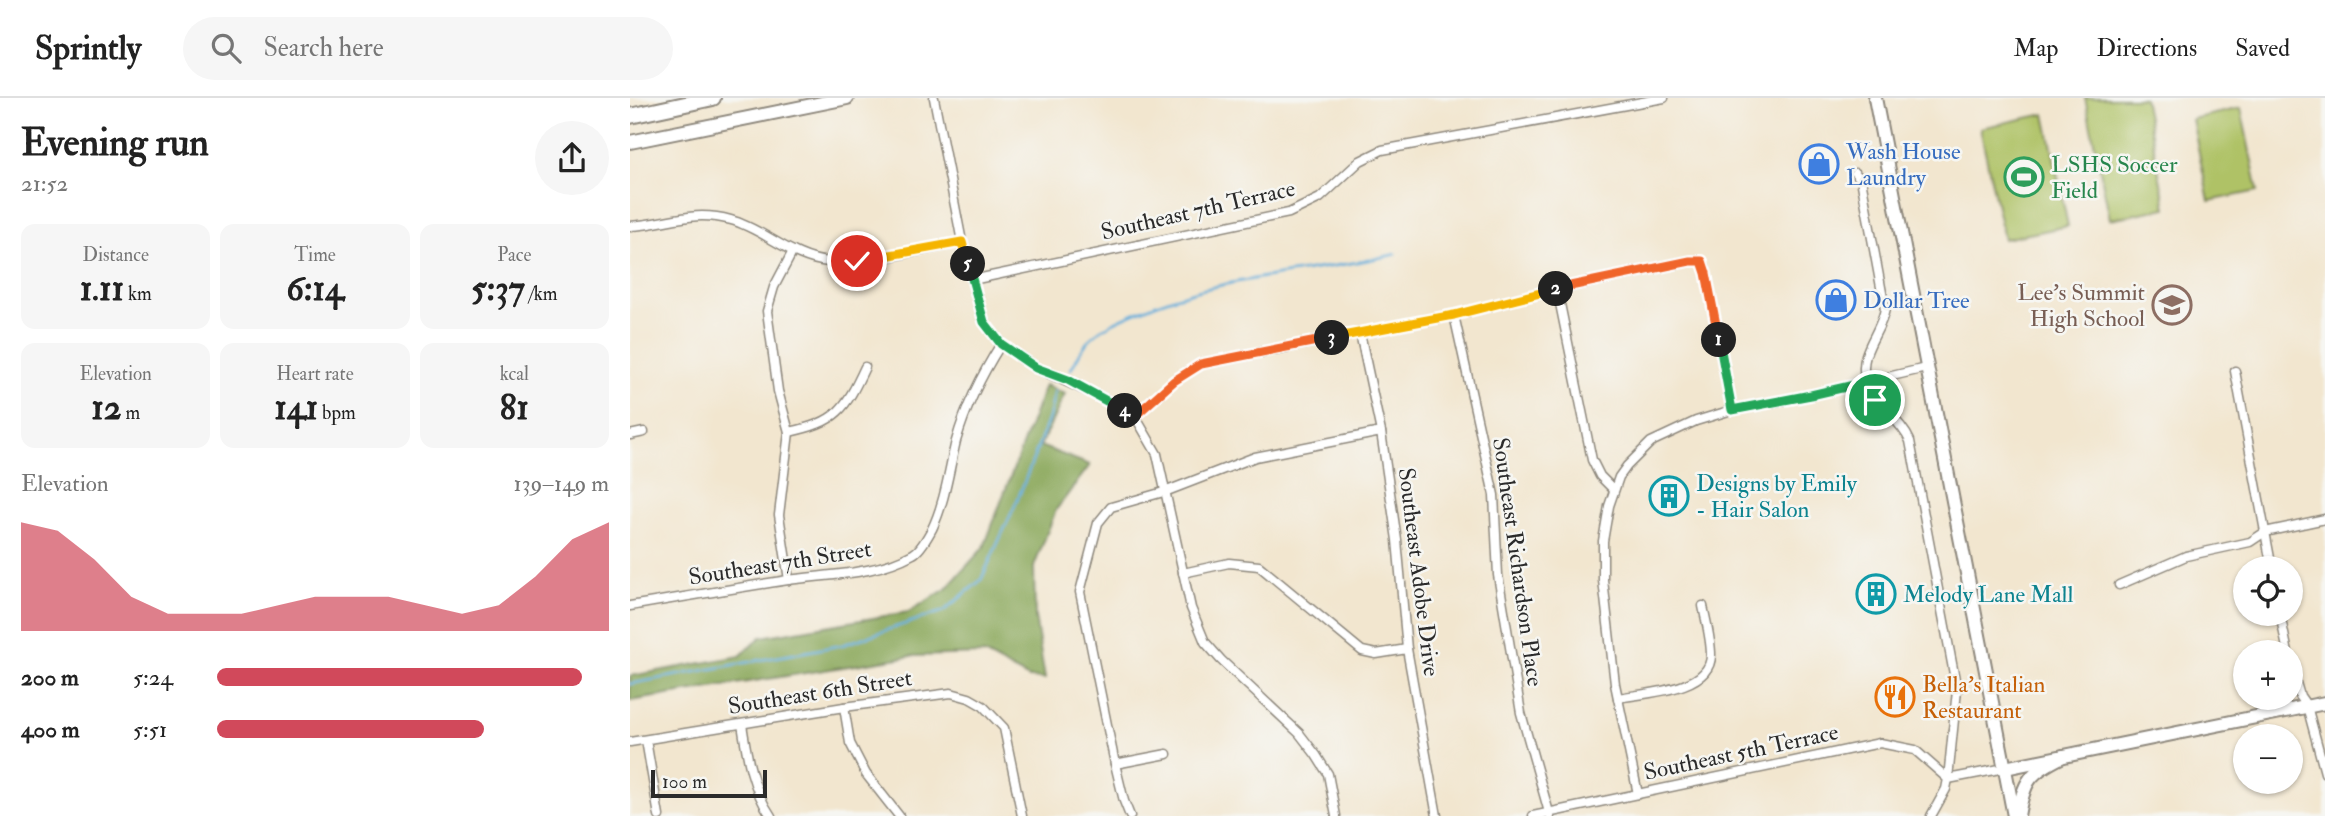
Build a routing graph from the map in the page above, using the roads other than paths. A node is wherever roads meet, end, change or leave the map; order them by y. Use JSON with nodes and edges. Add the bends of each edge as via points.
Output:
{"nodes":[{"id":1,"x":713,"y":98,"type":"edge"},
{"id":2,"x":847,"y":98,"type":"edge"},
{"id":3,"x":934,"y":98,"type":"edge"},
{"id":4,"x":1664,"y":98,"type":"edge"},
{"id":5,"x":1875,"y":98,"type":"edge"},
{"id":6,"x":630,"y":116,"type":"edge"},
{"id":7,"x":630,"y":142,"type":"edge"},
{"id":8,"x":1855,"y":173,"type":"dead end"},
{"id":9,"x":630,"y":226,"type":"edge"},
{"id":10,"x":962,"y":242,"type":"junction"},
{"id":11,"x":793,"y":251,"type":"junction"},
{"id":12,"x":972,"y":280,"type":"junction"},
{"id":13,"x":1557,"y":289,"type":"junction"},
{"id":14,"x":1454,"y":315,"type":"junction"},
{"id":15,"x":1360,"y":333,"type":"junction"},
{"id":16,"x":1001,"y":344,"type":"junction"},
{"id":17,"x":865,"y":367,"type":"dead end"},
{"id":18,"x":1926,"y":368,"type":"junction"},
{"id":19,"x":2235,"y":371,"type":"dead end"},
{"id":20,"x":1867,"y":382,"type":"junction"},
{"id":21,"x":1732,"y":410,"type":"junction"},
{"id":22,"x":1135,"y":416,"type":"junction"},
{"id":23,"x":645,"y":432,"type":"dead end"},
{"id":24,"x":789,"y":432,"type":"junction"},
{"id":25,"x":1381,"y":432,"type":"junction"},
{"id":26,"x":630,"y":435,"type":"edge"},
{"id":27,"x":1614,"y":490,"type":"junction"},
{"id":28,"x":1167,"y":491,"type":"junction"},
{"id":29,"x":2325,"y":519,"type":"edge"},
{"id":30,"x":2265,"y":532,"type":"junction"},
{"id":31,"x":2270,"y":556,"type":"edge"},
{"id":32,"x":1183,"y":573,"type":"junction"},
{"id":33,"x":789,"y":580,"type":"junction"},
{"id":34,"x":2119,"y":585,"type":"dead end"},
{"id":35,"x":630,"y":606,"type":"edge"},
{"id":36,"x":1703,"y":606,"type":"dead end"},
{"id":37,"x":1407,"y":649,"type":"junction"},
{"id":38,"x":1618,"y":698,"type":"junction"},
{"id":39,"x":2303,"y":700,"type":"edge"},
{"id":40,"x":2325,"y":703,"type":"edge"},
{"id":41,"x":2307,"y":706,"type":"junction"},
{"id":42,"x":844,"y":707,"type":"junction"},
{"id":43,"x":742,"y":724,"type":"junction"},
{"id":44,"x":646,"y":740,"type":"junction"},
{"id":45,"x":630,"y":742,"type":"edge"},
{"id":46,"x":1167,"y":754,"type":"dead end"},
{"id":47,"x":2063,"y":756,"type":"junction"},
{"id":48,"x":1115,"y":764,"type":"junction"},
{"id":49,"x":2005,"y":768,"type":"junction"},
{"id":50,"x":2325,"y":773,"type":"edge"},
{"id":51,"x":1948,"y":779,"type":"junction"},
{"id":52,"x":1638,"y":794,"type":"junction"},
{"id":53,"x":1549,"y":814,"type":"edge"},
{"id":54,"x":659,"y":816,"type":"edge"},
{"id":55,"x":771,"y":816,"type":"edge"},
{"id":56,"x":900,"y":816,"type":"edge"},
{"id":57,"x":1023,"y":816,"type":"edge"},
{"id":58,"x":1130,"y":816,"type":"edge"},
{"id":59,"x":1336,"y":816,"type":"edge"},
{"id":60,"x":1437,"y":816,"type":"edge"},
{"id":61,"x":1533,"y":816,"type":"edge"},
{"id":62,"x":1931,"y":816,"type":"edge"},
{"id":63,"x":2016,"y":816,"type":"edge"}],
"edges":[{"from":1,"to":6,"type":"highway"},
{"from":2,"to":7,"type":"main road"},
{"from":3,"to":10,"type":"street"},
{"from":4,"to":12,"type":"street","name":"Southeast 7th Terrace","via":[[1382,150],[1360,161],[1320,198],[1289,213]]},
{"from":5,"to":18,"type":"main road"},
{"from":8,"to":20,"type":"street","via":[[1861,179],[1885,302],[1884,316],[1866,356]]},
{"from":9,"to":11,"type":"street","via":[[697,214],[732,220]]},
{"from":10,"to":11,"type":"street","via":[[857,261],[827,262]]},
{"from":10,"to":12,"type":"street"},
{"from":11,"to":24,"type":"street","via":[[767,311]]},
{"from":12,"to":16,"type":"street","via":[[984,322]]},
{"from":13,"to":14,"type":"street"},
{"from":13,"to":21,"type":"street","via":[[1702,261]]},
{"from":13,"to":27,"type":"street","via":[[1592,460]]},
{"from":14,"to":15,"type":"street"},
{"from":14,"to":53,"type":"street","name":"Southeast Richardson Place","via":[[1494,495],[1498,575],[1521,713]]},
{"from":15,"to":22,"type":"street","via":[[1201,364]]},
{"from":15,"to":25,"type":"street","name":"Southeast Adobe Drive"},
{"from":16,"to":22,"type":"street","via":[[1036,368]]},
{"from":16,"to":33,"type":"street","name":"Southeast 7th Street","via":[[971,399],[943,497],[917,552],[863,571]]},
{"from":17,"to":24,"type":"street","via":[[841,411]]},
{"from":18,"to":20,"type":"street"},
{"from":18,"to":49,"type":"main road"},
{"from":19,"to":30,"type":"street"},
{"from":20,"to":21,"type":"street"},
{"from":20,"to":51,"type":"street","via":[[1875,400],[1900,423],[1910,441],[1957,690]]},
{"from":21,"to":27,"type":"street","via":[[1651,442],[1626,466]]},
{"from":22,"to":28,"type":"street","via":[[1157,454]]},
{"from":23,"to":26,"type":"street"},
{"from":24,"to":33,"type":"street","via":[[779,515]]},
{"from":25,"to":28,"type":"street","via":[[1255,457]]},
{"from":25,"to":37,"type":"street","name":"Southeast Adobe Drive"},
{"from":27,"to":38,"type":"street","via":[[1603,560]]},
{"from":28,"to":32,"type":"street"},
{"from":28,"to":48,"type":"street","via":[[1111,507],[1098,523],[1080,592]]},
{"from":29,"to":30,"type":"street"},
{"from":30,"to":31,"type":"street"},
{"from":30,"to":34,"type":"street","via":[[2250,542],[2186,556]]},
{"from":32,"to":37,"type":"street","via":[[1228,563],[1259,566],[1362,651],[1376,654]]},
{"from":32,"to":59,"type":"street","via":[[1205,642],[1316,755],[1328,774]]},
{"from":33,"to":35,"type":"street","name":"Southeast 7th Street"},
{"from":36,"to":38,"type":"street","via":[[1711,656],[1703,674],[1688,684]]},
{"from":37,"to":60,"type":"street","name":"Southeast Adobe Drive"},
{"from":38,"to":52,"type":"street"},
{"from":39,"to":41,"type":"street"},
{"from":40,"to":41,"type":"main road"},
{"from":41,"to":47,"type":"main road"},
{"from":41,"to":50,"type":"street"},
{"from":42,"to":43,"type":"street","name":"Southeast 6th Street"},
{"from":42,"to":56,"type":"street","via":[[850,743],[866,775]]},
{"from":42,"to":57,"type":"street","name":"Southeast 6th Street","via":[[951,693],[983,706],[1004,728]]},
{"from":43,"to":44,"type":"street","name":"Southeast 6th Street"},
{"from":43,"to":55,"type":"street","via":[[748,764],[760,800]]},
{"from":44,"to":45,"type":"street","name":"Southeast 6th Street"},
{"from":44,"to":54,"type":"street"},
{"from":46,"to":48,"type":"street"},
{"from":47,"to":49,"type":"main road"},
{"from":47,"to":63,"type":"main road","via":[[2028,780]]},
{"from":48,"to":58,"type":"street"},
{"from":49,"to":51,"type":"street"},
{"from":49,"to":63,"type":"main road"},
{"from":51,"to":52,"type":"street","name":"Southeast 5th Terrace","via":[[1915,750],[1880,743]]},
{"from":51,"to":62,"type":"street"},
{"from":52,"to":53,"type":"street","name":"Southeast 5th Terrace"},
{"from":53,"to":61,"type":"street","name":"Southeast 5th Terrace"}]}
